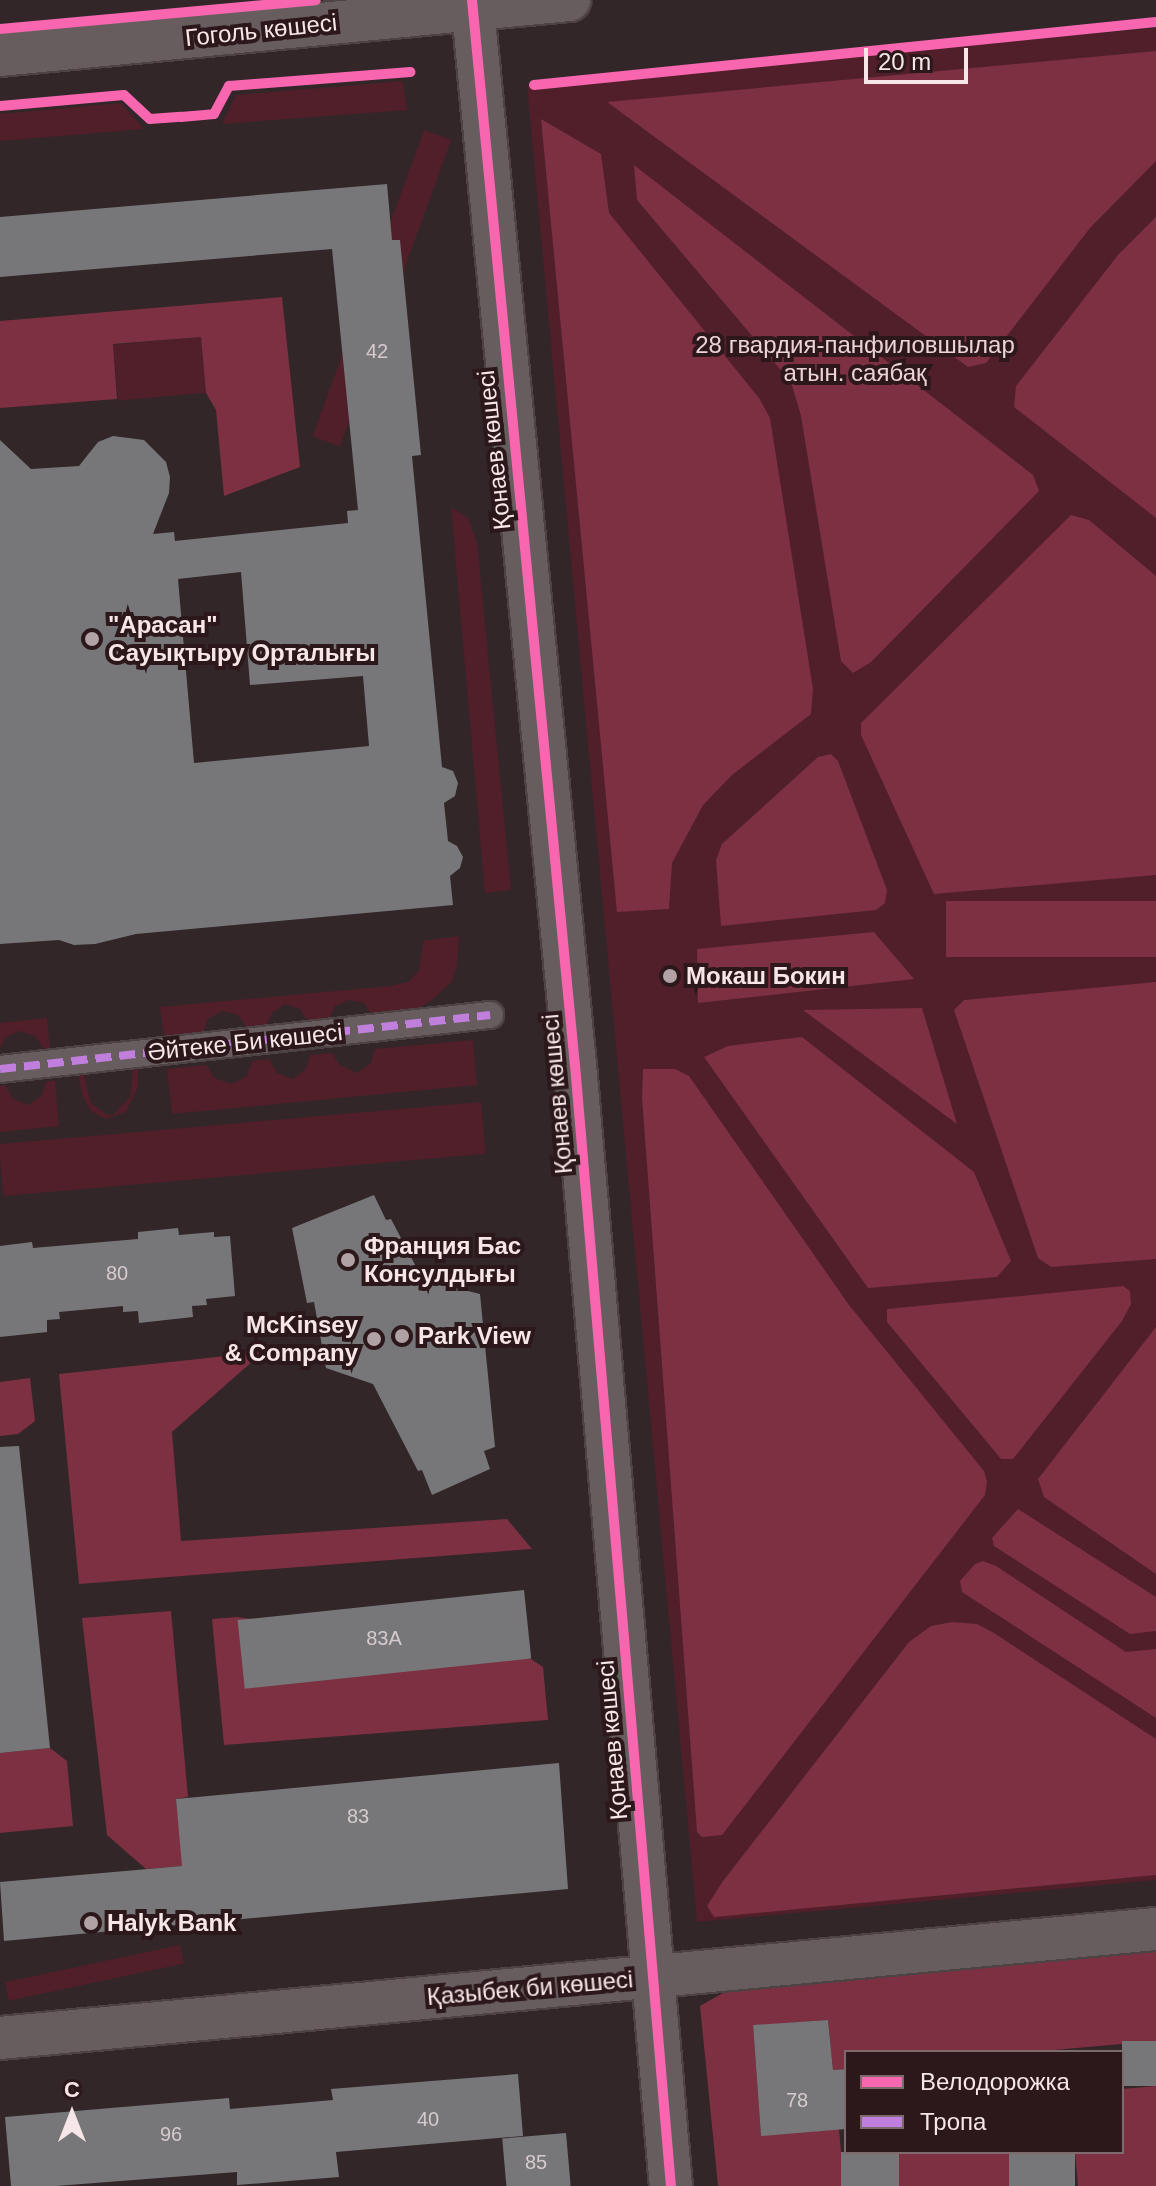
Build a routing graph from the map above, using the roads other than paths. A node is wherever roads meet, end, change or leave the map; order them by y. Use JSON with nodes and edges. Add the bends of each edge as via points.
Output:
{"nodes":[{"id":1,"x":569,"y":0,"type":"edge"},
{"id":2,"x":472,"y":5,"type":"edge"},
{"id":3,"x":0,"y":55,"type":"edge"},
{"id":4,"x":490,"y":1015,"type":"dead end"},
{"id":5,"x":0,"y":1069,"type":"edge"},
{"id":6,"x":1156,"y":1929,"type":"edge"},
{"id":7,"x":652,"y":1976,"type":"junction"},
{"id":8,"x":0,"y":2038,"type":"edge"},
{"id":9,"x":671,"y":2186,"type":"edge"}],
"edges":[{"from":1,"to":2,"type":"street","name":"Гоголь көшесі"},
{"from":2,"to":3,"type":"street","name":"Гоголь көшесі"},
{"from":2,"to":7,"type":"street","name":"Қонаев көшесі","via":[[575,1065]]},
{"from":4,"to":5,"type":"street","name":"Әйтеке Би көшесі"},
{"from":6,"to":7,"type":"street","name":"Қазыбек би көшесі"},
{"from":7,"to":8,"type":"street","name":"Қазыбек би көшесі"},
{"from":7,"to":9,"type":"street","name":"Қонаев көшесі"}]}
